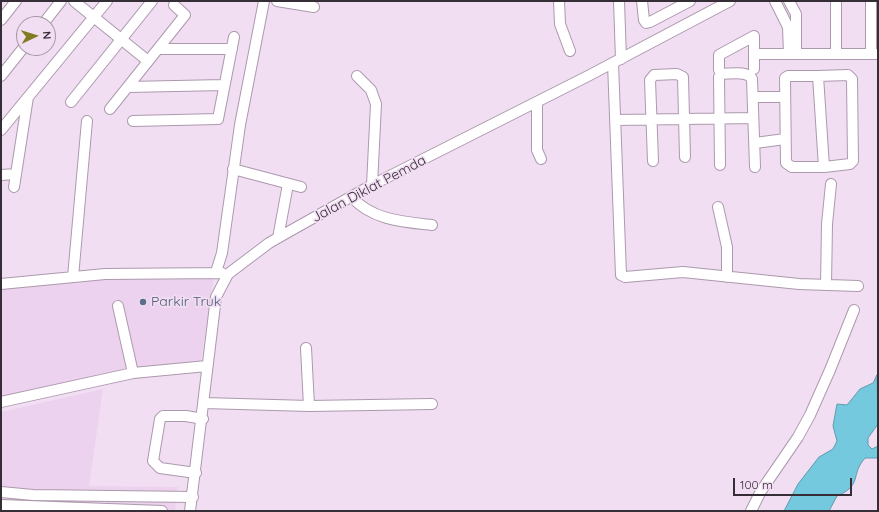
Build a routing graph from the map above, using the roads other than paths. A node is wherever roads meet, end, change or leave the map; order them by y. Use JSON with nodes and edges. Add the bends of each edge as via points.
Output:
{"nodes":[{"id":1,"x":16,"y":1,"type":"edge"},
{"id":2,"x":61,"y":1,"type":"edge"},
{"id":3,"x":74,"y":1,"type":"edge"},
{"id":4,"x":107,"y":1,"type":"edge"},
{"id":5,"x":152,"y":1,"type":"edge"},
{"id":6,"x":264,"y":1,"type":"edge"},
{"id":7,"x":277,"y":1,"type":"edge"},
{"id":8,"x":559,"y":1,"type":"edge"},
{"id":9,"x":619,"y":1,"type":"edge"},
{"id":10,"x":642,"y":1,"type":"edge"},
{"id":11,"x":690,"y":1,"type":"edge"},
{"id":12,"x":730,"y":1,"type":"edge"},
{"id":13,"x":775,"y":1,"type":"edge"},
{"id":14,"x":789,"y":1,"type":"edge"},
{"id":15,"x":836,"y":1,"type":"edge"},
{"id":16,"x":871,"y":1,"type":"edge"},
{"id":17,"x":679,"y":4,"type":"edge"},
{"id":18,"x":174,"y":5,"type":"dead end"},
{"id":19,"x":314,"y":7,"type":"dead end"},
{"id":20,"x":49,"y":16,"type":"edge"},
{"id":21,"x":94,"y":17,"type":"junction"},
{"id":22,"x":1,"y":20,"type":"edge"},
{"id":23,"x":234,"y":37,"type":"dead end"},
{"id":24,"x":122,"y":39,"type":"junction"},
{"id":25,"x":158,"y":49,"type":"junction"},
{"id":26,"x":232,"y":49,"type":"junction"},
{"id":27,"x":570,"y":51,"type":"dead end"},
{"id":28,"x":754,"y":54,"type":"junction"},
{"id":29,"x":792,"y":54,"type":"junction"},
{"id":30,"x":836,"y":54,"type":"junction"},
{"id":31,"x":875,"y":54,"type":"edge"},
{"id":32,"x":17,"y":56,"type":"edge"},
{"id":33,"x":148,"y":61,"type":"junction"},
{"id":34,"x":617,"y":61,"type":"junction"},
{"id":35,"x":754,"y":69,"type":"dead end"},
{"id":36,"x":719,"y":70,"type":"dead end"},
{"id":37,"x":1,"y":76,"type":"edge"},
{"id":38,"x":357,"y":76,"type":"dead end"},
{"id":39,"x":818,"y":76,"type":"junction"},
{"id":40,"x":224,"y":85,"type":"junction"},
{"id":41,"x":128,"y":87,"type":"junction"},
{"id":42,"x":28,"y":97,"type":"junction"},
{"id":43,"x":753,"y":97,"type":"junction"},
{"id":44,"x":784,"y":97,"type":"junction"},
{"id":45,"x":71,"y":102,"type":"dead end"},
{"id":46,"x":537,"y":102,"type":"junction"},
{"id":47,"x":110,"y":109,"type":"dead end"},
{"id":48,"x":720,"y":118,"type":"junction"},
{"id":49,"x":753,"y":118,"type":"junction"},
{"id":50,"x":617,"y":120,"type":"junction"},
{"id":51,"x":651,"y":120,"type":"junction"},
{"id":52,"x":684,"y":120,"type":"junction"},
{"id":53,"x":87,"y":121,"type":"dead end"},
{"id":54,"x":133,"y":121,"type":"dead end"},
{"id":55,"x":1,"y":130,"type":"edge"},
{"id":56,"x":785,"y":140,"type":"junction"},
{"id":57,"x":755,"y":143,"type":"junction"},
{"id":58,"x":685,"y":157,"type":"dead end"},
{"id":59,"x":542,"y":159,"type":"dead end"},
{"id":60,"x":653,"y":161,"type":"dead end"},
{"id":61,"x":720,"y":165,"type":"dead end"},
{"id":62,"x":755,"y":167,"type":"dead end"},
{"id":63,"x":824,"y":167,"type":"junction"},
{"id":64,"x":233,"y":168,"type":"junction"},
{"id":65,"x":16,"y":174,"type":"junction"},
{"id":66,"x":1,"y":175,"type":"edge"},
{"id":67,"x":288,"y":184,"type":"junction"},
{"id":68,"x":372,"y":184,"type":"junction"},
{"id":69,"x":831,"y":184,"type":"dead end"},
{"id":70,"x":14,"y":187,"type":"dead end"},
{"id":71,"x":301,"y":187,"type":"dead end"},
{"id":72,"x":352,"y":197,"type":"junction"},
{"id":73,"x":718,"y":207,"type":"dead end"},
{"id":74,"x":432,"y":226,"type":"dead end"},
{"id":75,"x":278,"y":238,"type":"junction"},
{"id":76,"x":216,"y":272,"type":"junction"},
{"id":77,"x":228,"y":274,"type":"junction"},
{"id":78,"x":72,"y":277,"type":"junction"},
{"id":79,"x":726,"y":277,"type":"junction"},
{"id":80,"x":1,"y":284,"type":"edge"},
{"id":81,"x":826,"y":285,"type":"junction"},
{"id":82,"x":858,"y":286,"type":"dead end"},
{"id":83,"x":118,"y":306,"type":"dead end"},
{"id":84,"x":854,"y":310,"type":"dead end"},
{"id":85,"x":306,"y":348,"type":"dead end"},
{"id":86,"x":207,"y":366,"type":"junction"},
{"id":87,"x":133,"y":374,"type":"junction"},
{"id":88,"x":1,"y":402,"type":"edge"},
{"id":89,"x":204,"y":403,"type":"junction"},
{"id":90,"x":432,"y":404,"type":"dead end"},
{"id":91,"x":309,"y":406,"type":"junction"},
{"id":92,"x":202,"y":419,"type":"junction"},
{"id":93,"x":196,"y":473,"type":"junction"},
{"id":94,"x":1,"y":492,"type":"edge"},
{"id":95,"x":193,"y":497,"type":"junction"},
{"id":96,"x":1,"y":504,"type":"edge"},
{"id":97,"x":162,"y":511,"type":"edge"},
{"id":98,"x":190,"y":511,"type":"edge"},
{"id":99,"x":751,"y":511,"type":"edge"}],
"edges":[{"from":1,"to":22,"type":"street"},
{"from":2,"to":20,"type":"street"},
{"from":3,"to":21,"type":"street"},
{"from":4,"to":21,"type":"street"},
{"from":5,"to":24,"type":"street"},
{"from":6,"to":64,"type":"street"},
{"from":7,"to":19,"type":"street"},
{"from":8,"to":27,"type":"street","via":[[560,24]]},
{"from":9,"to":34,"type":"street"},
{"from":10,"to":17,"type":"street","via":[[646,23]]},
{"from":11,"to":17,"type":"street"},
{"from":12,"to":34,"type":"street","name":"Jalan Diklat Pemda"},
{"from":13,"to":29,"type":"street","via":[[788,27]]},
{"from":14,"to":29,"type":"street","via":[[796,14]]},
{"from":15,"to":30,"type":"street"},
{"from":16,"to":31,"type":"street"},
{"from":18,"to":25,"type":"street","via":[[185,15]]},
{"from":21,"to":24,"type":"street"},
{"from":21,"to":42,"type":"street"},
{"from":23,"to":26,"type":"street"},
{"from":24,"to":33,"type":"street"},
{"from":24,"to":45,"type":"street"},
{"from":25,"to":26,"type":"street"},
{"from":25,"to":33,"type":"street"},
{"from":26,"to":40,"type":"street"},
{"from":28,"to":29,"type":"street"},
{"from":28,"to":35,"type":"street"},
{"from":28,"to":36,"type":"street","via":[[754,36],[719,55]]},
{"from":29,"to":30,"type":"street"},
{"from":30,"to":31,"type":"street"},
{"from":32,"to":37,"type":"street"},
{"from":33,"to":41,"type":"street"},
{"from":34,"to":46,"type":"street","name":"Jalan Diklat Pemda"},
{"from":34,"to":50,"type":"street"},
{"from":38,"to":68,"type":"street","via":[[371,90],[376,104]]},
{"from":39,"to":44,"type":"street","via":[[786,77]]},
{"from":39,"to":63,"type":"street"},
{"from":39,"to":63,"type":"street","via":[[848,75],[852,79],[853,161],[850,164]]},
{"from":40,"to":41,"type":"street"},
{"from":40,"to":54,"type":"street","via":[[218,119]]},
{"from":41,"to":47,"type":"street"},
{"from":42,"to":55,"type":"street"},
{"from":42,"to":65,"type":"street"},
{"from":43,"to":44,"type":"street"},
{"from":43,"to":48,"type":"street","via":[[752,79],[748,74],[720,75]]},
{"from":43,"to":49,"type":"street"},
{"from":44,"to":56,"type":"street"},
{"from":46,"to":59,"type":"street","via":[[537,150]]},
{"from":46,"to":68,"type":"street","name":"Jalan Diklat Pemda"},
{"from":48,"to":49,"type":"street"},
{"from":48,"to":52,"type":"street"},
{"from":48,"to":61,"type":"street"},
{"from":49,"to":57,"type":"street"},
{"from":50,"to":51,"type":"street"},
{"from":50,"to":79,"type":"street","via":[[620,276],[683,272]]},
{"from":51,"to":52,"type":"street"},
{"from":51,"to":52,"type":"street","via":[[651,77],[677,74],[683,77]]},
{"from":51,"to":60,"type":"street"},
{"from":52,"to":58,"type":"street"},
{"from":53,"to":78,"type":"street"},
{"from":56,"to":57,"type":"street"},
{"from":56,"to":63,"type":"street","via":[[785,160],[788,165]]},
{"from":57,"to":62,"type":"street"},
{"from":64,"to":67,"type":"street"},
{"from":64,"to":76,"type":"street","via":[[222,253]]},
{"from":65,"to":66,"type":"street"},
{"from":65,"to":70,"type":"street"},
{"from":67,"to":71,"type":"street"},
{"from":67,"to":75,"type":"street"},
{"from":68,"to":72,"type":"street","name":"Jalan Diklat Pemda"},
{"from":69,"to":81,"type":"street","via":[[827,224]]},
{"from":72,"to":74,"type":"street","via":[[358,204],[384,217]]},
{"from":72,"to":75,"type":"street","name":"Jalan Diklat Pemda"},
{"from":73,"to":79,"type":"street","via":[[727,247]]},
{"from":75,"to":77,"type":"street","name":"Jalan Diklat Pemda"},
{"from":76,"to":77,"type":"street"},
{"from":76,"to":78,"type":"street"},
{"from":77,"to":86,"type":"street","name":"Jalan Diklat Pemda","via":[[216,297]]},
{"from":78,"to":80,"type":"street"},
{"from":79,"to":81,"type":"street"},
{"from":81,"to":82,"type":"street"},
{"from":83,"to":87,"type":"street"},
{"from":84,"to":99,"type":"street","via":[[810,415]]},
{"from":85,"to":91,"type":"street"},
{"from":86,"to":87,"type":"street"},
{"from":86,"to":89,"type":"street","name":"Jalan Diklat Pemda"},
{"from":87,"to":88,"type":"street"},
{"from":89,"to":91,"type":"street"},
{"from":89,"to":92,"type":"street","name":"Jalan Diklat Pemda"},
{"from":90,"to":91,"type":"street"},
{"from":92,"to":93,"type":"street","name":"Jalan Diklat Pemda"},
{"from":92,"to":93,"type":"street","via":[[163,416],[160,419],[154,461],[160,468]]},
{"from":93,"to":95,"type":"street","name":"Jalan Diklat Pemda"},
{"from":94,"to":95,"type":"street","via":[[33,495]]},
{"from":95,"to":98,"type":"street","name":"Jalan Diklat Pemda"},
{"from":96,"to":97,"type":"street"}]}
